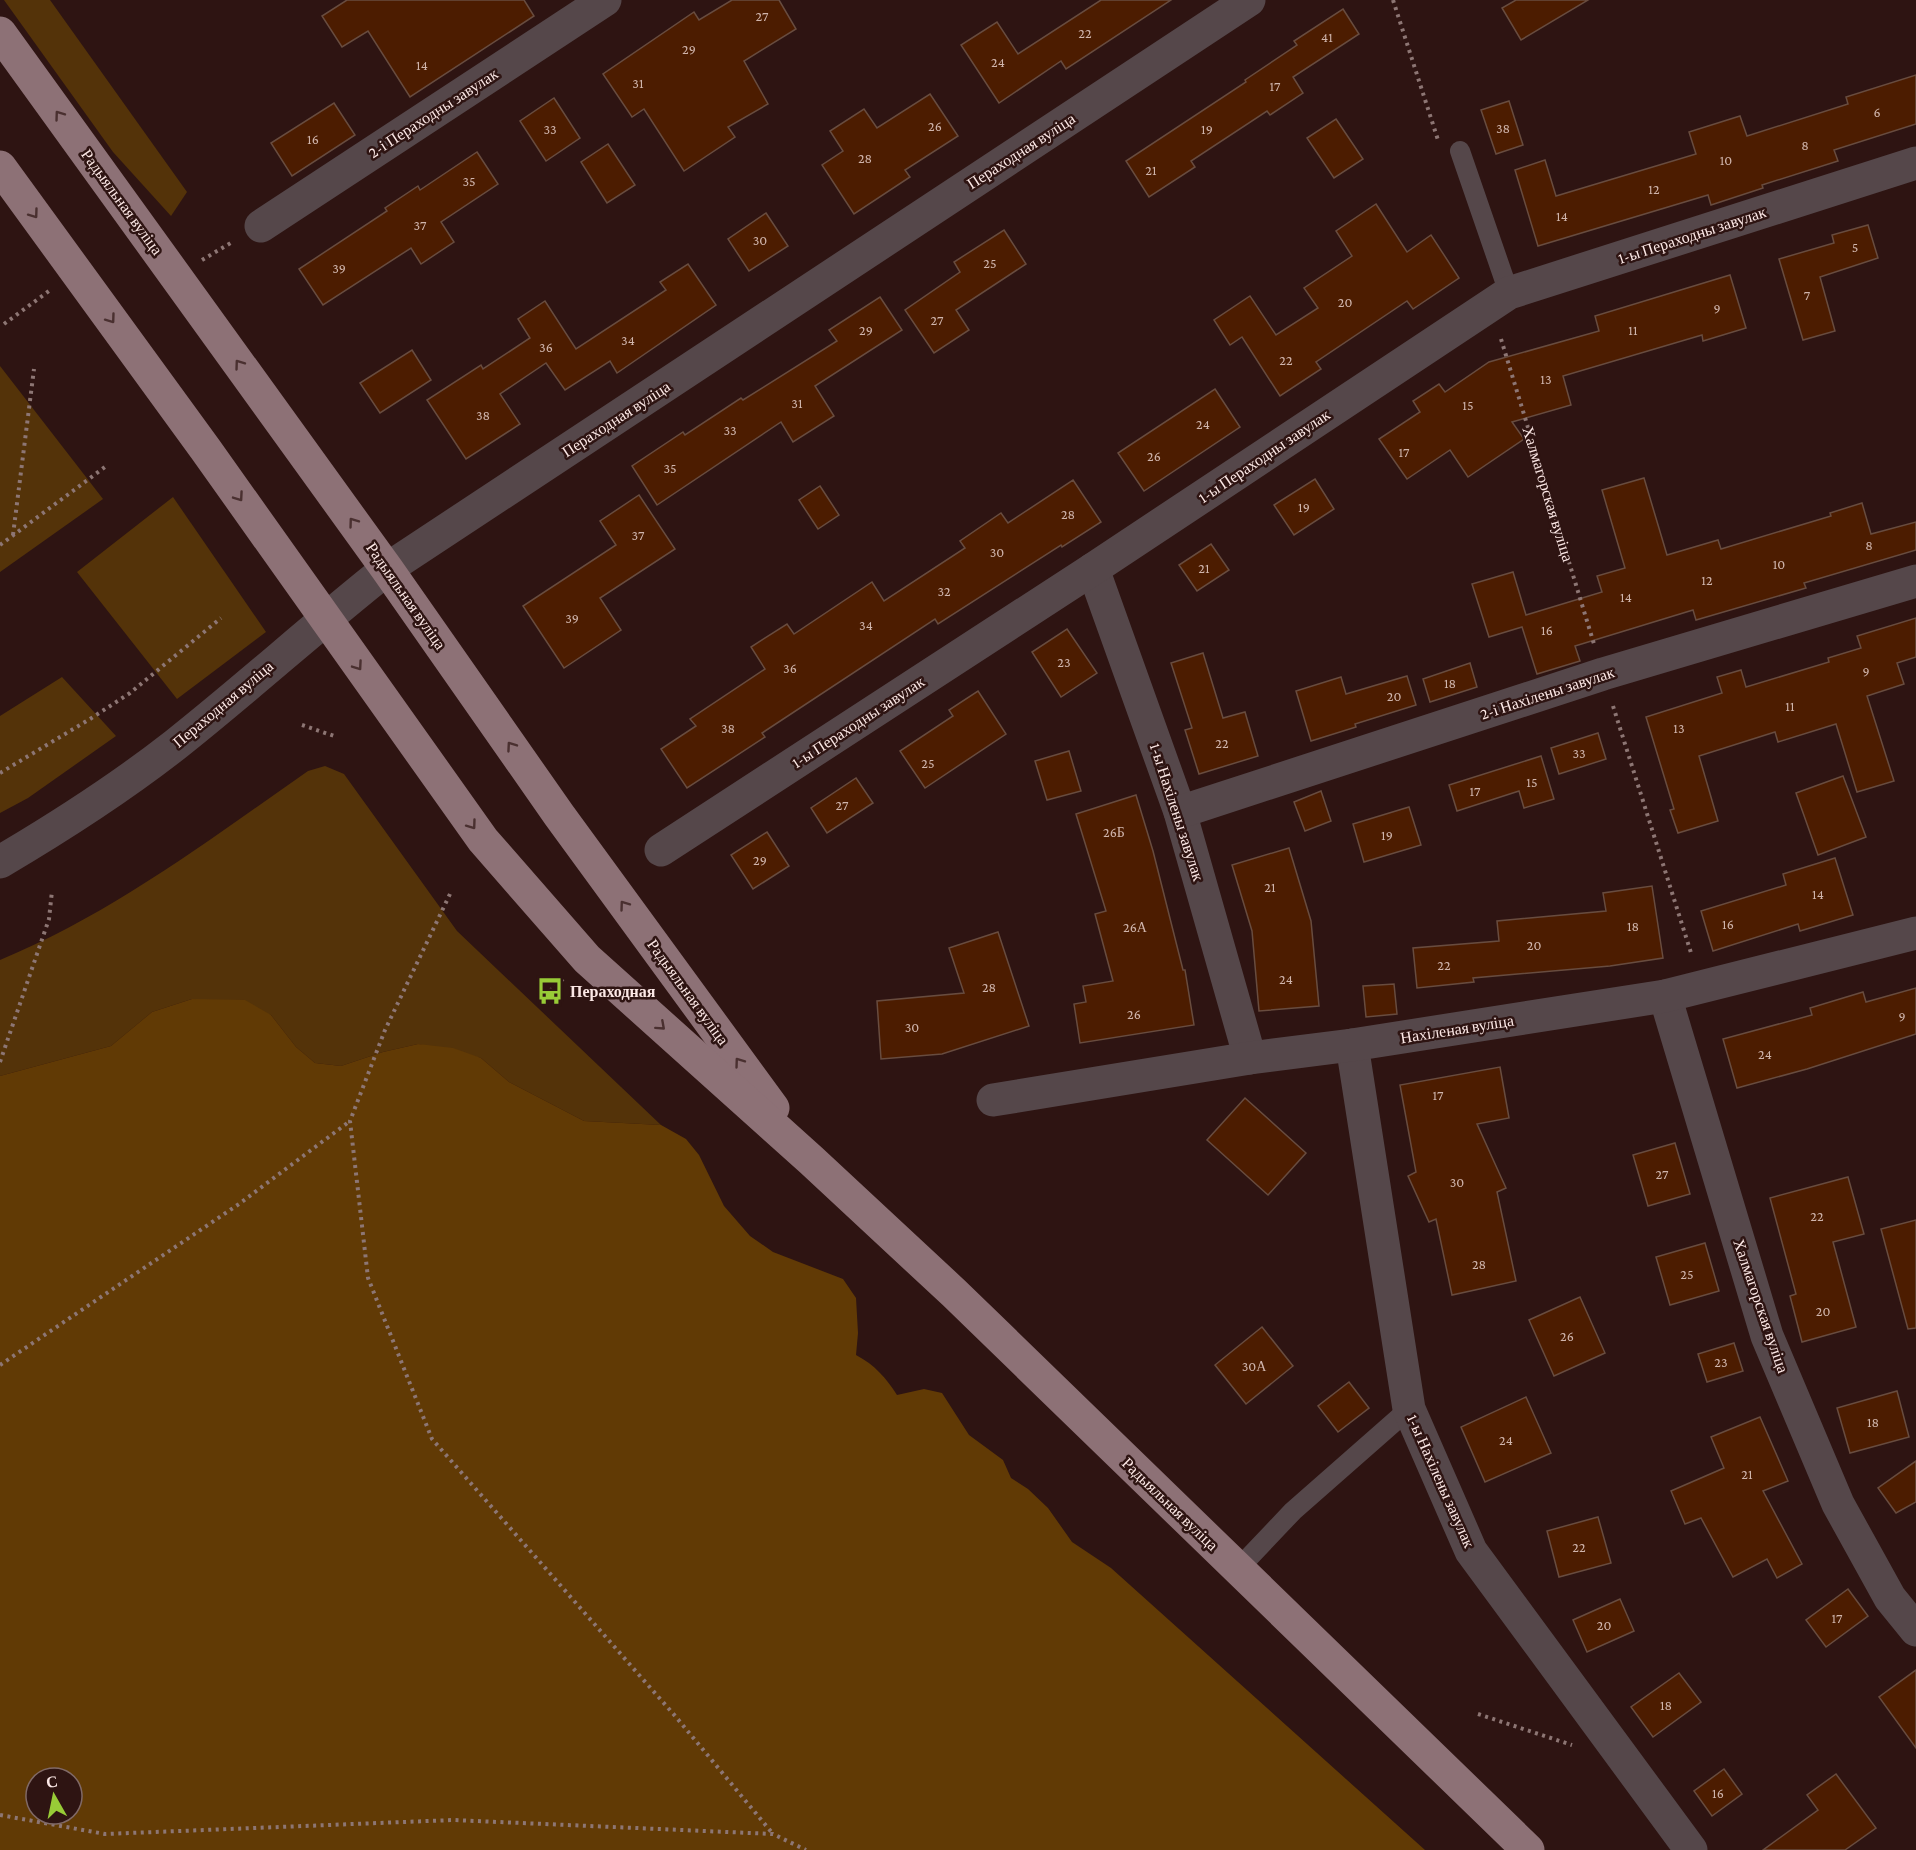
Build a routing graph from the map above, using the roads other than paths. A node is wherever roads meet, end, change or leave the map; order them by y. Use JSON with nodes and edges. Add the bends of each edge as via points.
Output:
{"nodes":[{"id":1,"x":605,"y":0,"type":"edge"},
{"id":2,"x":1249,"y":0,"type":"edge"},
{"id":3,"x":0,"y":33,"type":"edge"},
{"id":4,"x":1460,"y":151,"type":"dead end"},
{"id":5,"x":1916,"y":163,"type":"edge"},
{"id":6,"x":0,"y":167,"type":"edge"},
{"id":7,"x":261,"y":225,"type":"dead end"},
{"id":8,"x":1500,"y":299,"type":"junction"},
{"id":9,"x":387,"y":569,"type":"junction"},
{"id":10,"x":1093,"y":569,"type":"junction"},
{"id":11,"x":1916,"y":581,"type":"edge"},
{"id":12,"x":325,"y":618,"type":"junction"},
{"id":13,"x":1180,"y":812,"type":"junction"},
{"id":14,"x":661,"y":850,"type":"dead end"},
{"id":15,"x":0,"y":862,"type":"edge"},
{"id":16,"x":1916,"y":933,"type":"edge"},
{"id":17,"x":1665,"y":996,"type":"junction"},
{"id":18,"x":1352,"y":1046,"type":"junction"},
{"id":19,"x":1250,"y":1058,"type":"junction"},
{"id":20,"x":993,"y":1100,"type":"dead end"},
{"id":21,"x":811,"y":1160,"type":"junction"},
{"id":22,"x":1409,"y":1409,"type":"junction"},
{"id":23,"x":1237,"y":1570,"type":"junction"},
{"id":24,"x":1916,"y":1630,"type":"edge"},
{"id":25,"x":1528,"y":1850,"type":"edge"},
{"id":26,"x":1691,"y":1850,"type":"edge"}],
"edges":[{"from":1,"to":7,"type":"street","name":"2-і Пераходны завулак"},
{"from":2,"to":9,"type":"street","name":"Пераходная вуліца"},
{"from":9,"to":3,"type":"main road","name":"Радыяльная вуліца","one_way":true},
{"from":4,"to":8,"type":"lane"},
{"from":5,"to":8,"type":"street","name":"1-ы Пераходны завулак"},
{"from":6,"to":12,"type":"main road","name":"Радыяльная вуліца","one_way":true},
{"from":8,"to":10,"type":"street","name":"1-ы Пераходны завулак"},
{"from":9,"to":12,"type":"street","name":"Пераходная вуліца"},
{"from":21,"to":9,"type":"main road","name":"Радыяльная вуліца","one_way":true,"via":[[559,815]]},
{"from":10,"to":13,"type":"street","name":"1-ы Нахілены завулак"},
{"from":10,"to":14,"type":"street","name":"1-ы Пераходны завулак"},
{"from":11,"to":13,"type":"street","name":"2-і Нахілены завулак","via":[[1603,674]]},
{"from":12,"to":15,"type":"street","name":"Пераходная вуліца","via":[[175,745],[106,797]]},
{"from":12,"to":21,"type":"main road","name":"Радыяльная вуліца","one_way":true,"via":[[483,840],[587,959]]},
{"from":13,"to":19,"type":"street","name":"1-ы Нахілены завулак"},
{"from":16,"to":17,"type":"street","name":"Нахіленая вуліца"},
{"from":17,"to":18,"type":"street","name":"Нахіленая вуліца"},
{"from":17,"to":24,"type":"street","name":"Халмагорская вуліца","via":[[1767,1336],[1838,1504],[1890,1598]]},
{"from":18,"to":19,"type":"street","name":"Нахіленая вуліца"},
{"from":18,"to":22,"type":"street","name":"1-ы Нахілены завулак"},
{"from":19,"to":20,"type":"street","name":"Нахіленая вуліца"},
{"from":21,"to":23,"type":"main road","name":"Радыяльная вуліца","via":[[954,1293]]},
{"from":22,"to":23,"type":"lane","via":[[1293,1511]]},
{"from":22,"to":26,"type":"street","name":"1-ы Нахілены завулак","via":[[1471,1551]]},
{"from":23,"to":25,"type":"main road","name":"Радыяльная вуліца"}]}
